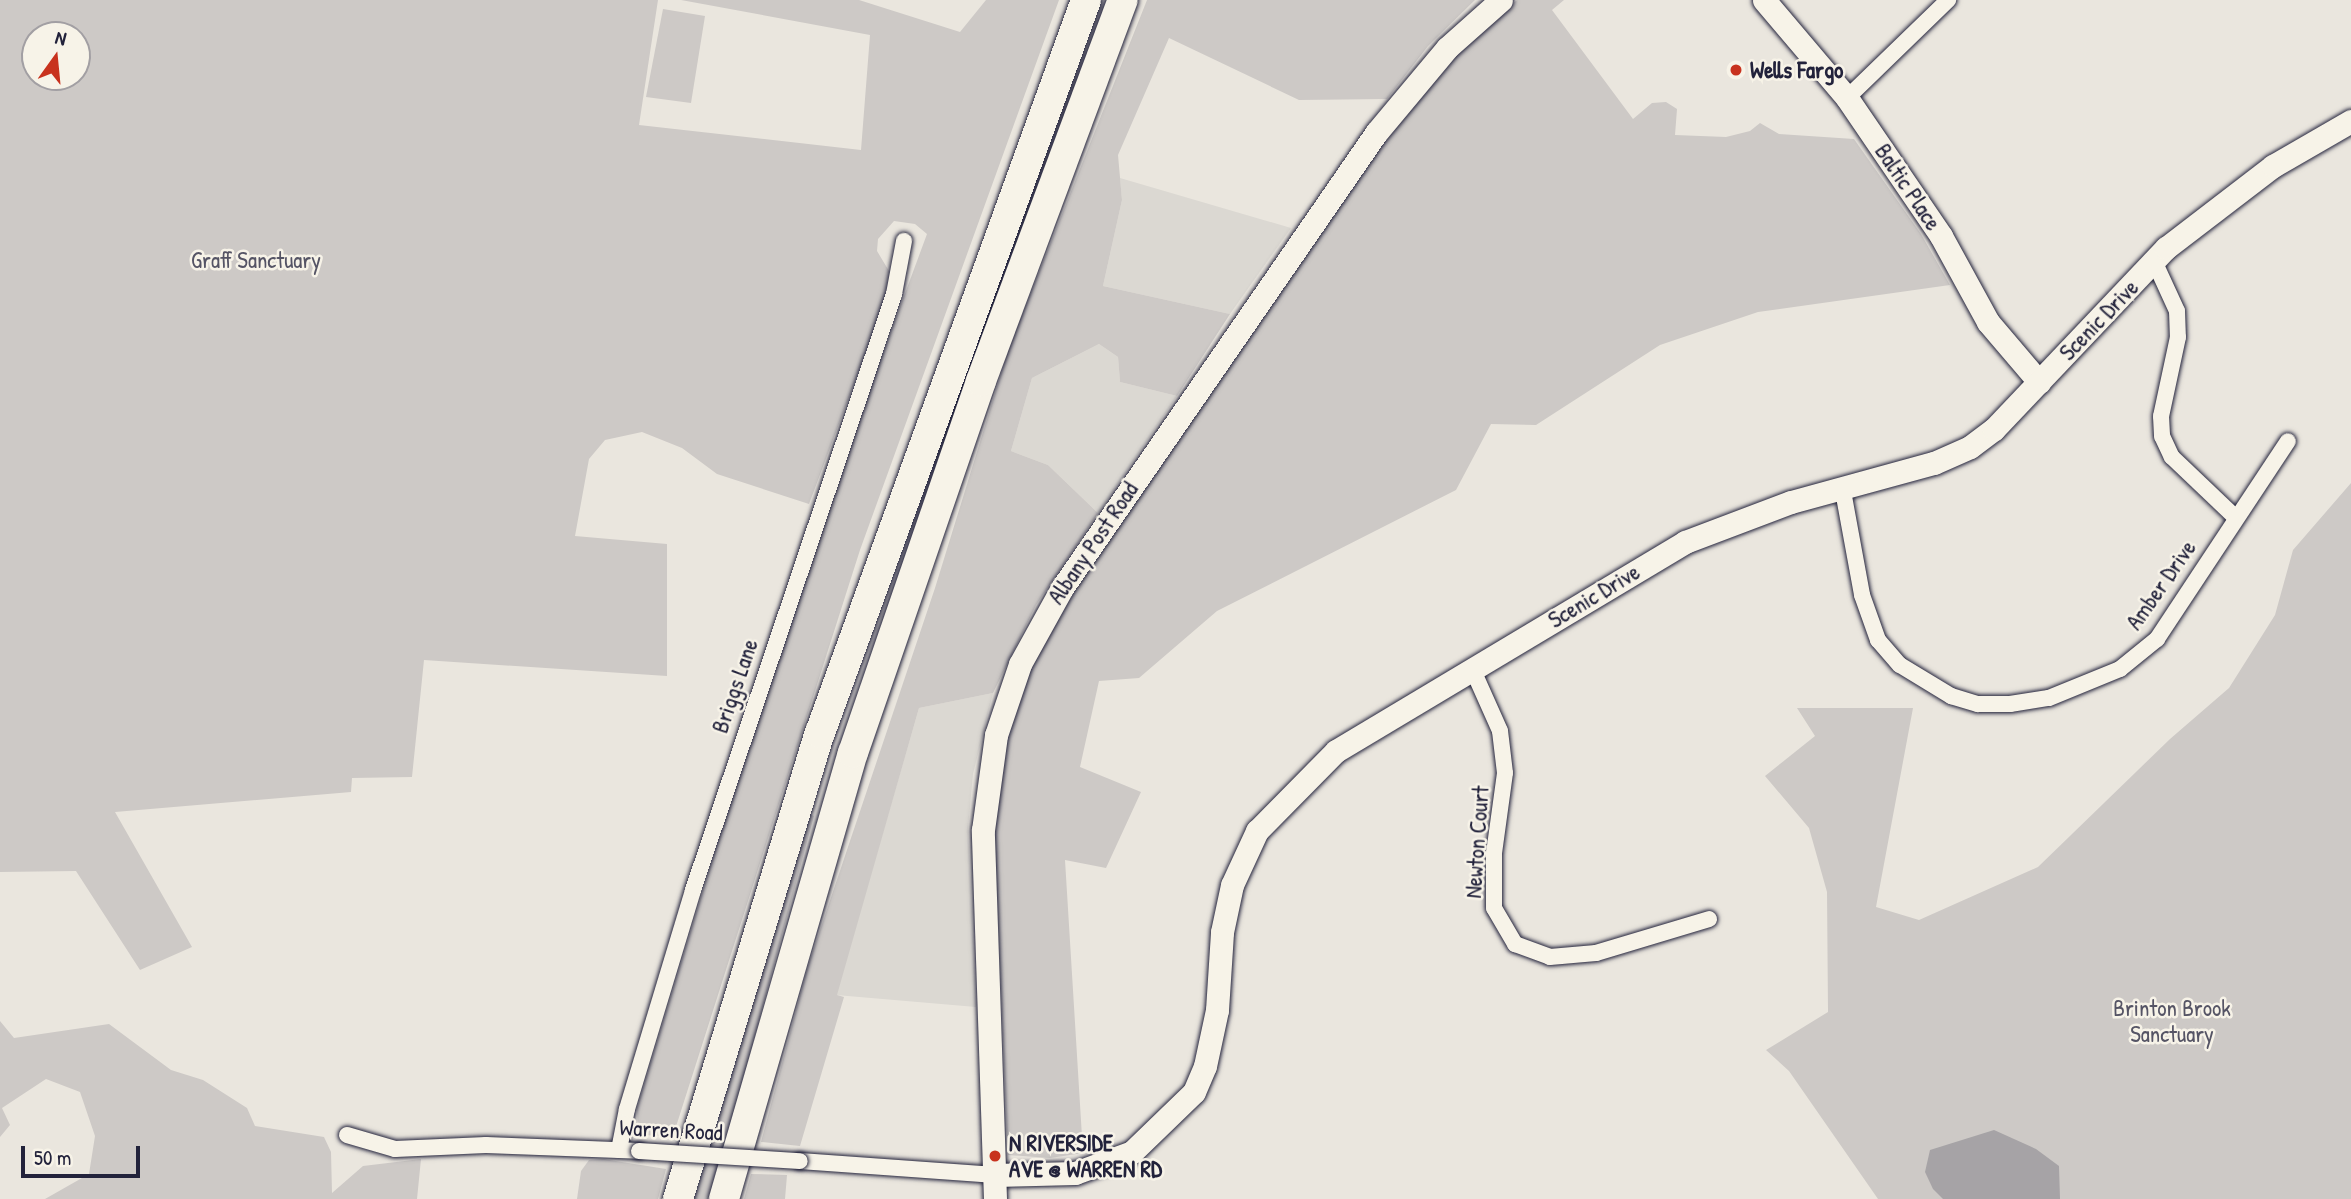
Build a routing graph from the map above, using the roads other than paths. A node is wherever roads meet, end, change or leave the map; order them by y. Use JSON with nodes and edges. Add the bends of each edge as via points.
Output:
{"nodes":[{"id":1,"x":1086,"y":0,"type":"edge"},
{"id":2,"x":1123,"y":0,"type":"edge"},
{"id":3,"x":1500,"y":0,"type":"edge"},
{"id":4,"x":1764,"y":0,"type":"edge"},
{"id":5,"x":1948,"y":0,"type":"edge"},
{"id":6,"x":1847,"y":98,"type":"junction"},
{"id":7,"x":2351,"y":121,"type":"edge"},
{"id":8,"x":904,"y":241,"type":"dead end"},
{"id":9,"x":2155,"y":263,"type":"junction"},
{"id":10,"x":2039,"y":382,"type":"junction"},
{"id":11,"x":2288,"y":441,"type":"dead end"},
{"id":12,"x":1843,"y":491,"type":"junction"},
{"id":13,"x":2236,"y":518,"type":"junction"},
{"id":14,"x":1472,"y":668,"type":"junction"},
{"id":15,"x":1709,"y":919,"type":"dead end"},
{"id":16,"x":346,"y":1135,"type":"dead end"},
{"id":17,"x":619,"y":1150,"type":"junction"},
{"id":18,"x":995,"y":1175,"type":"junction"},
{"id":19,"x":678,"y":1199,"type":"edge"},
{"id":20,"x":724,"y":1199,"type":"edge"},
{"id":21,"x":995,"y":1199,"type":"edge"}],
"edges":[{"from":1,"to":19,"type":"highway","via":[[820,733]]},
{"from":2,"to":20,"type":"highway","via":[[986,369],[853,752]]},
{"from":3,"to":18,"type":"street","name":"Albany Post Road","via":[[1447,48],[1376,132],[1062,587],[1020,664],[996,736],[984,830]]},
{"from":4,"to":6,"type":"street","name":"Baltic Place"},
{"from":5,"to":6,"type":"street"},
{"from":6,"to":10,"type":"street","name":"Baltic Place","via":[[1941,236],[1988,322]]},
{"from":7,"to":9,"type":"street","name":"Scenic Drive","via":[[2273,166],[2166,248]]},
{"from":8,"to":17,"type":"street","name":"Briggs Lane","via":[[894,294],[693,890],[626,1109]]},
{"from":9,"to":10,"type":"street","name":"Scenic Drive"},
{"from":9,"to":13,"type":"street","via":[[2177,311],[2178,337],[2167,375],[2162,436],[2172,457]]},
{"from":10,"to":12,"type":"street","name":"Scenic Drive","via":[[1970,447]]},
{"from":11,"to":13,"type":"street","name":"Amber Drive"},
{"from":12,"to":13,"type":"street","name":"Amber Drive","via":[[1861,595],[1878,640],[1921,680],[1978,704],[2049,698],[2120,669],[2157,639]]},
{"from":12,"to":14,"type":"street","name":"Scenic Drive","via":[[1791,502],[1685,542]]},
{"from":14,"to":15,"type":"street","name":"Newton Court","via":[[1500,731],[1505,773],[1494,853],[1494,908],[1515,944],[1550,957],[1596,953]]},
{"from":14,"to":18,"type":"street","name":"Scenic Drive","via":[[1336,751],[1257,831],[1233,885],[1222,932],[1217,1010],[1205,1066],[1194,1092],[1166,1124],[1132,1152],[1075,1174]]},
{"from":16,"to":17,"type":"street","name":"Warren Road","via":[[395,1149],[486,1145]]},
{"from":17,"to":18,"type":"street","name":"Warren Road","bridge":true},
{"from":18,"to":21,"type":"street","name":"Albany Post Road"}]}
